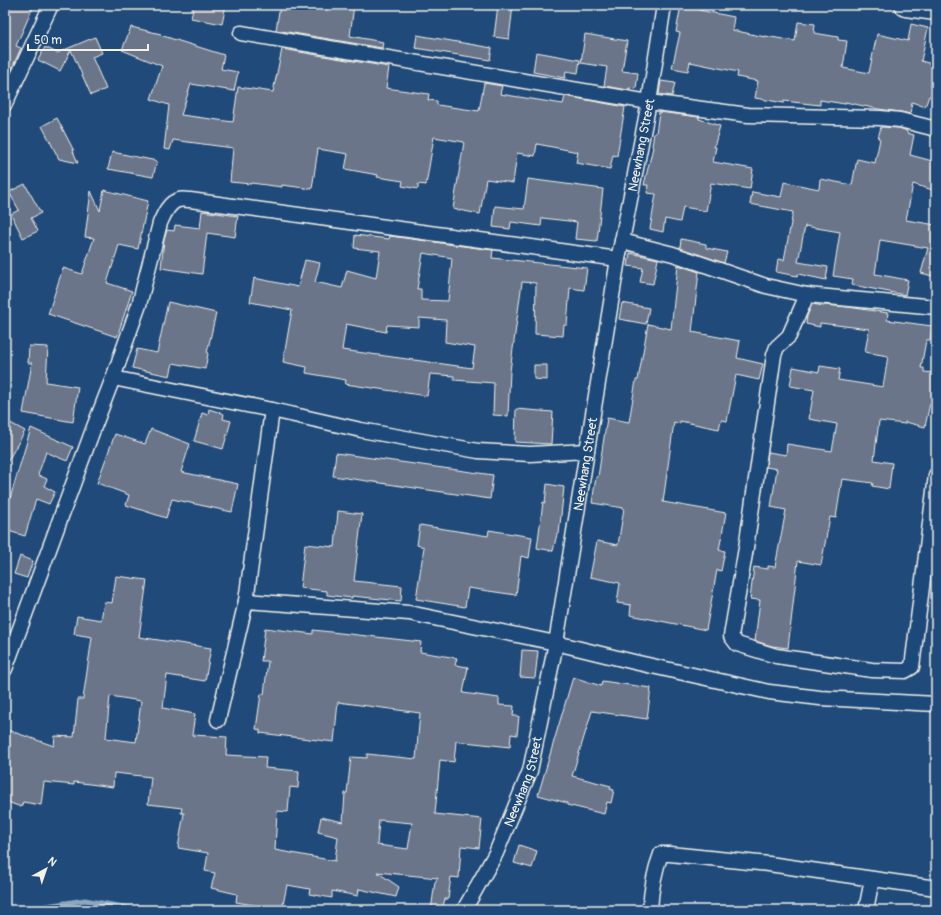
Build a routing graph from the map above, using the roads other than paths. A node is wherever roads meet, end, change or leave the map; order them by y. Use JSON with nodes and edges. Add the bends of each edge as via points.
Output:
{"nodes":[{"id":1,"x":51,"y":5,"type":"edge"},
{"id":2,"x":664,"y":5,"type":"edge"},
{"id":3,"x":906,"y":5,"type":"edge"},
{"id":4,"x":936,"y":9,"type":"edge"},
{"id":5,"x":241,"y":33,"type":"dead end"},
{"id":6,"x":10,"y":81,"type":"edge"},
{"id":7,"x":649,"y":102,"type":"junction"},
{"id":8,"x":5,"y":104,"type":"edge"},
{"id":9,"x":936,"y":129,"type":"edge"},
{"id":10,"x":622,"y":241,"type":"junction"},
{"id":11,"x":618,"y":259,"type":"junction"},
{"id":12,"x":807,"y":295,"type":"junction"},
{"id":13,"x":936,"y":307,"type":"edge"},
{"id":14,"x":113,"y":378,"type":"junction"},
{"id":15,"x":272,"y":410,"type":"junction"},
{"id":16,"x":587,"y":451,"type":"junction"},
{"id":17,"x":936,"y":475,"type":"edge"},
{"id":18,"x":246,"y":602,"type":"junction"},
{"id":19,"x":556,"y":643,"type":"junction"},
{"id":20,"x":5,"y":669,"type":"edge"},
{"id":21,"x":936,"y":704,"type":"edge"},
{"id":22,"x":218,"y":720,"type":"dead end"},
{"id":23,"x":872,"y":879,"type":"junction"},
{"id":24,"x":936,"y":888,"type":"edge"},
{"id":25,"x":464,"y":910,"type":"edge"},
{"id":26,"x":650,"y":910,"type":"edge"},
{"id":27,"x":866,"y":910,"type":"edge"}],
"edges":[{"from":1,"to":6,"type":"street"},
{"from":2,"to":7,"type":"street","name":"Neewhang Street"},
{"from":3,"to":4,"type":"main road"},
{"from":5,"to":7,"type":"street"},
{"from":6,"to":8,"type":"street"},
{"from":7,"to":9,"type":"street","via":[[748,115],[880,118]]},
{"from":7,"to":10,"type":"street","name":"Neewhang Street"},
{"from":10,"to":11,"type":"street","name":"Neewhang Street"},
{"from":10,"to":12,"type":"street","via":[[673,254],[766,286]]},
{"from":11,"to":14,"type":"street","via":[[178,200],[165,211],[160,223],[139,305]]},
{"from":11,"to":16,"type":"street","name":"Neewhang Street"},
{"from":12,"to":13,"type":"street"},
{"from":12,"to":17,"type":"street","via":[[790,336],[777,347],[774,355],[731,636],[738,644],[776,656],[872,670],[905,671],[912,667]]},
{"from":14,"to":15,"type":"street"},
{"from":14,"to":20,"type":"street"},
{"from":15,"to":16,"type":"street","via":[[361,430],[478,451],[530,454]]},
{"from":15,"to":18,"type":"street"},
{"from":16,"to":19,"type":"street","name":"Neewhang Street"},
{"from":18,"to":19,"type":"street","via":[[409,614]]},
{"from":18,"to":22,"type":"street"},
{"from":19,"to":21,"type":"street","via":[[769,692],[820,698]]},
{"from":19,"to":25,"type":"street","name":"Neewhang Street","via":[[530,771],[496,853]]},
{"from":23,"to":24,"type":"street"},
{"from":23,"to":26,"type":"street","via":[[769,864],[661,854],[656,867]]},
{"from":23,"to":27,"type":"street"}]}
